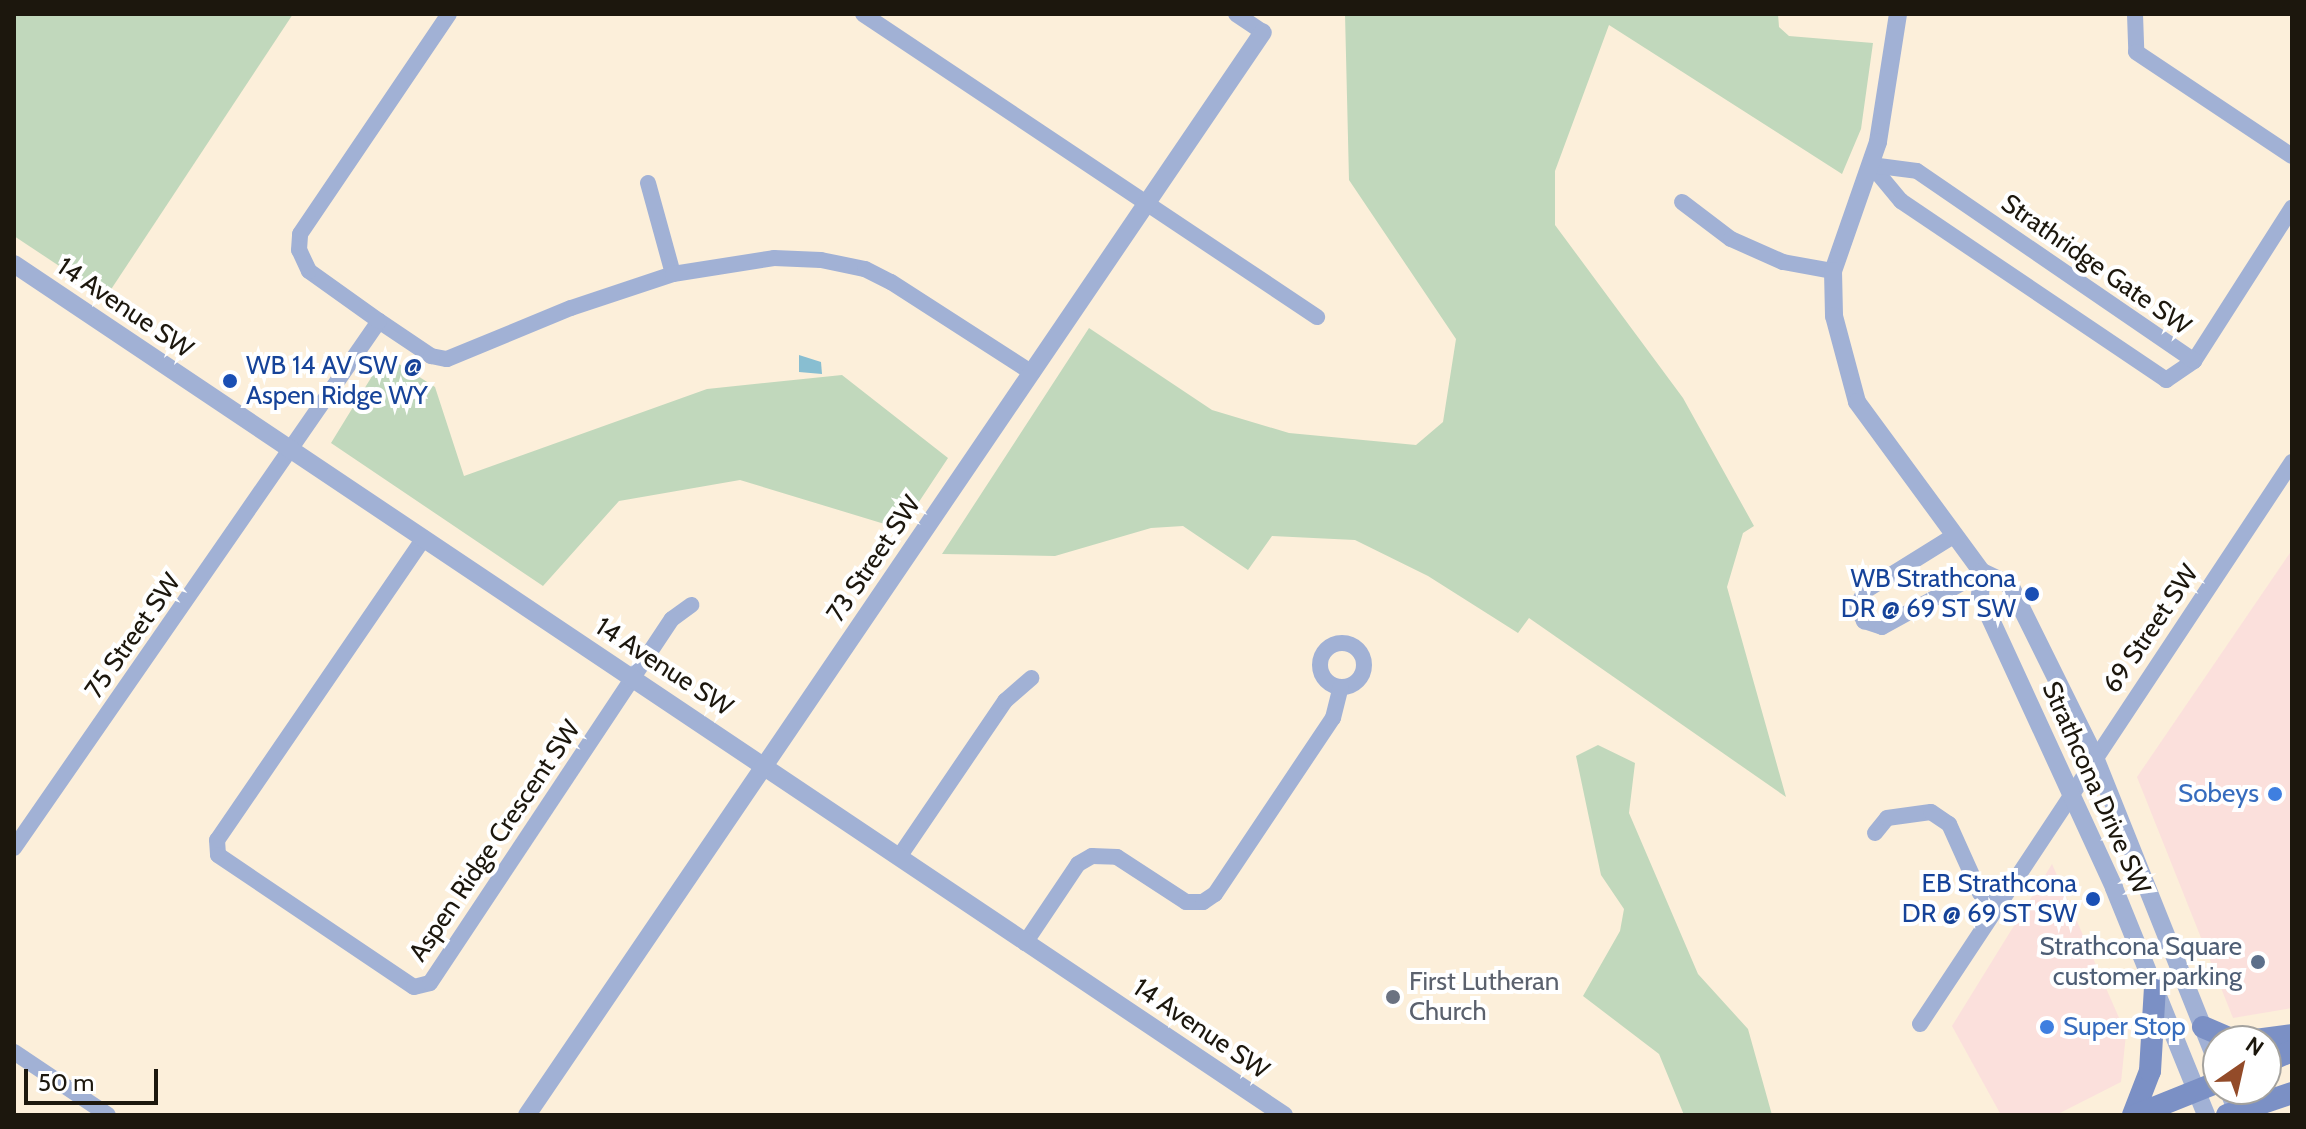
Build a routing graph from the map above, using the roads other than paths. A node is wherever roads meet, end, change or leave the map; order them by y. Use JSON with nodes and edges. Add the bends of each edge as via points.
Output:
{"nodes":[{"id":1,"x":449,"y":14,"type":"edge"},
{"id":2,"x":863,"y":14,"type":"edge"},
{"id":3,"x":1236,"y":14,"type":"edge"},
{"id":4,"x":1898,"y":14,"type":"edge"},
{"id":5,"x":2135,"y":14,"type":"edge"},
{"id":6,"x":1263,"y":32,"type":"joint"},
{"id":7,"x":2292,"y":156,"type":"edge"},
{"id":8,"x":1871,"y":165,"type":"junction"},
{"id":9,"x":648,"y":183,"type":"dead end"},
{"id":10,"x":1682,"y":202,"type":"dead end"},
{"id":11,"x":1147,"y":205,"type":"junction"},
{"id":12,"x":2292,"y":208,"type":"edge"},
{"id":13,"x":14,"y":264,"type":"edge"},
{"id":14,"x":1833,"y":271,"type":"junction"},
{"id":15,"x":673,"y":274,"type":"junction"},
{"id":16,"x":1317,"y":317,"type":"dead end"},
{"id":17,"x":379,"y":321,"type":"junction"},
{"id":18,"x":2194,"y":361,"type":"junction"},
{"id":19,"x":1032,"y":373,"type":"junction"},
{"id":20,"x":292,"y":451,"type":"junction"},
{"id":21,"x":2292,"y":462,"type":"edge"},
{"id":22,"x":1955,"y":535,"type":"junction"},
{"id":23,"x":424,"y":538,"type":"junction"},
{"id":24,"x":1982,"y":572,"type":"junction"},
{"id":25,"x":691,"y":605,"type":"dead end"},
{"id":26,"x":632,"y":678,"type":"junction"},
{"id":27,"x":1031,"y":678,"type":"dead end"},
{"id":28,"x":1341,"y":687,"type":"dead end"},
{"id":29,"x":2094,"y":755,"type":"junction"},
{"id":30,"x":765,"y":765,"type":"junction"},
{"id":31,"x":2073,"y":800,"type":"junction"},
{"id":32,"x":1875,"y":833,"type":"dead end"},
{"id":33,"x":14,"y":848,"type":"edge"},
{"id":34,"x":899,"y":857,"type":"junction"},
{"id":35,"x":1999,"y":907,"type":"junction"},
{"id":36,"x":1025,"y":943,"type":"junction"},
{"id":37,"x":2155,"y":987,"type":"junction"},
{"id":38,"x":1920,"y":1024,"type":"dead end"},
{"id":39,"x":2202,"y":1025,"type":"edge"},
{"id":40,"x":14,"y":1052,"type":"edge"},
{"id":41,"x":2202,"y":1089,"type":"edge"},
{"id":42,"x":2196,"y":1091,"type":"junction"},
{"id":43,"x":2292,"y":1093,"type":"edge"},
{"id":44,"x":2292,"y":1105,"type":"edge"},
{"id":45,"x":2233,"y":1114,"type":"edge"},
{"id":46,"x":108,"y":1115,"type":"edge"},
{"id":47,"x":527,"y":1115,"type":"edge"},
{"id":48,"x":1284,"y":1115,"type":"edge"},
{"id":49,"x":2134,"y":1115,"type":"edge"},
{"id":50,"x":2206,"y":1115,"type":"edge"},
{"id":51,"x":2286,"y":1115,"type":"edge"}],
"edges":[{"from":1,"to":17,"type":"street","via":[[300,234],[300,258],[309,271]]},
{"from":2,"to":11,"type":"street"},
{"from":3,"to":6,"type":"street"},
{"from":4,"to":8,"type":"street","name":"Strathcona Drive SW","via":[[1892,72]]},
{"from":5,"to":7,"type":"street","via":[[2136,52]]},
{"from":6,"to":11,"type":"street","name":"73 Street SW"},
{"from":8,"to":14,"type":"street","name":"Strathcona Drive SW"},
{"from":8,"to":18,"type":"street","name":"Strathridge Gate SW","via":[[1917,171]]},
{"from":8,"to":18,"type":"street","name":"Strathridge Gate SW","via":[[1901,201],[2166,380]]},
{"from":9,"to":15,"type":"street"},
{"from":10,"to":14,"type":"street","via":[[1731,239],[1783,262]]},
{"from":11,"to":16,"type":"street"},
{"from":11,"to":19,"type":"street","name":"73 Street SW"},
{"from":12,"to":18,"type":"street"},
{"from":13,"to":20,"type":"street","name":"14 Avenue SW"},
{"from":14,"to":22,"type":"street","name":"Strathcona Drive SW","via":[[1834,316],[1857,402]]},
{"from":15,"to":17,"type":"street","via":[[571,308],[447,359],[431,356]]},
{"from":15,"to":19,"type":"street","via":[[774,258],[865,269]]},
{"from":17,"to":20,"type":"street","name":"75 Street SW"},
{"from":19,"to":30,"type":"street","name":"73 Street SW"},
{"from":20,"to":23,"type":"street","name":"14 Avenue SW"},
{"from":20,"to":33,"type":"street","name":"75 Street SW"},
{"from":21,"to":29,"type":"street","name":"69 Street SW"},
{"from":22,"to":24,"type":"street","name":"Strathcona Drive SW"},
{"from":22,"to":24,"type":"street","via":[[1865,591],[1857,606],[1864,621],[1882,627]]},
{"from":23,"to":26,"type":"street","name":"14 Avenue SW"},
{"from":23,"to":26,"type":"street","name":"Aspen Ridge Crescent SW","via":[[217,840],[218,855],[414,987],[430,983]]},
{"from":24,"to":29,"type":"street","name":"Strathcona Drive SW","via":[[2010,585]]},
{"from":24,"to":31,"type":"street","name":"Strathcona Drive SW","via":[[1980,596]]},
{"from":25,"to":26,"type":"street","via":[[672,619]]},
{"from":26,"to":30,"type":"street","name":"14 Avenue SW"},
{"from":27,"to":34,"type":"street","via":[[1005,701]]},
{"from":28,"to":36,"type":"street","via":[[1333,718],[1210,899],[1186,902],[1117,857],[1092,856],[1078,864]]},
{"from":29,"to":31,"type":"street","name":"69 Street SW"},
{"from":29,"to":39,"type":"street","name":"Strathcona Drive SW"},
{"from":30,"to":34,"type":"street","name":"14 Avenue SW"},
{"from":30,"to":47,"type":"street","name":"73 Street SW"},
{"from":31,"to":35,"type":"street","name":"69 Street SW"},
{"from":31,"to":37,"type":"street","name":"Strathcona Drive SW"},
{"from":32,"to":35,"type":"street","via":[[1887,818],[1931,812],[1949,824],[1980,893]]},
{"from":34,"to":36,"type":"street","name":"14 Avenue SW"},
{"from":35,"to":38,"type":"street","name":"69 Street SW"},
{"from":36,"to":48,"type":"street","name":"14 Avenue SW"},
{"from":37,"to":42,"type":"street","name":"Strathcona Drive SW"},
{"from":37,"to":49,"type":"main road","via":[[2150,1071]]},
{"from":40,"to":46,"type":"street"},
{"from":41,"to":42,"type":"main road"},
{"from":42,"to":49,"type":"main road"},
{"from":42,"to":50,"type":"street","name":"Strathcona Drive SW"},
{"from":43,"to":45,"type":"main road"},
{"from":44,"to":51,"type":"main road"}]}
